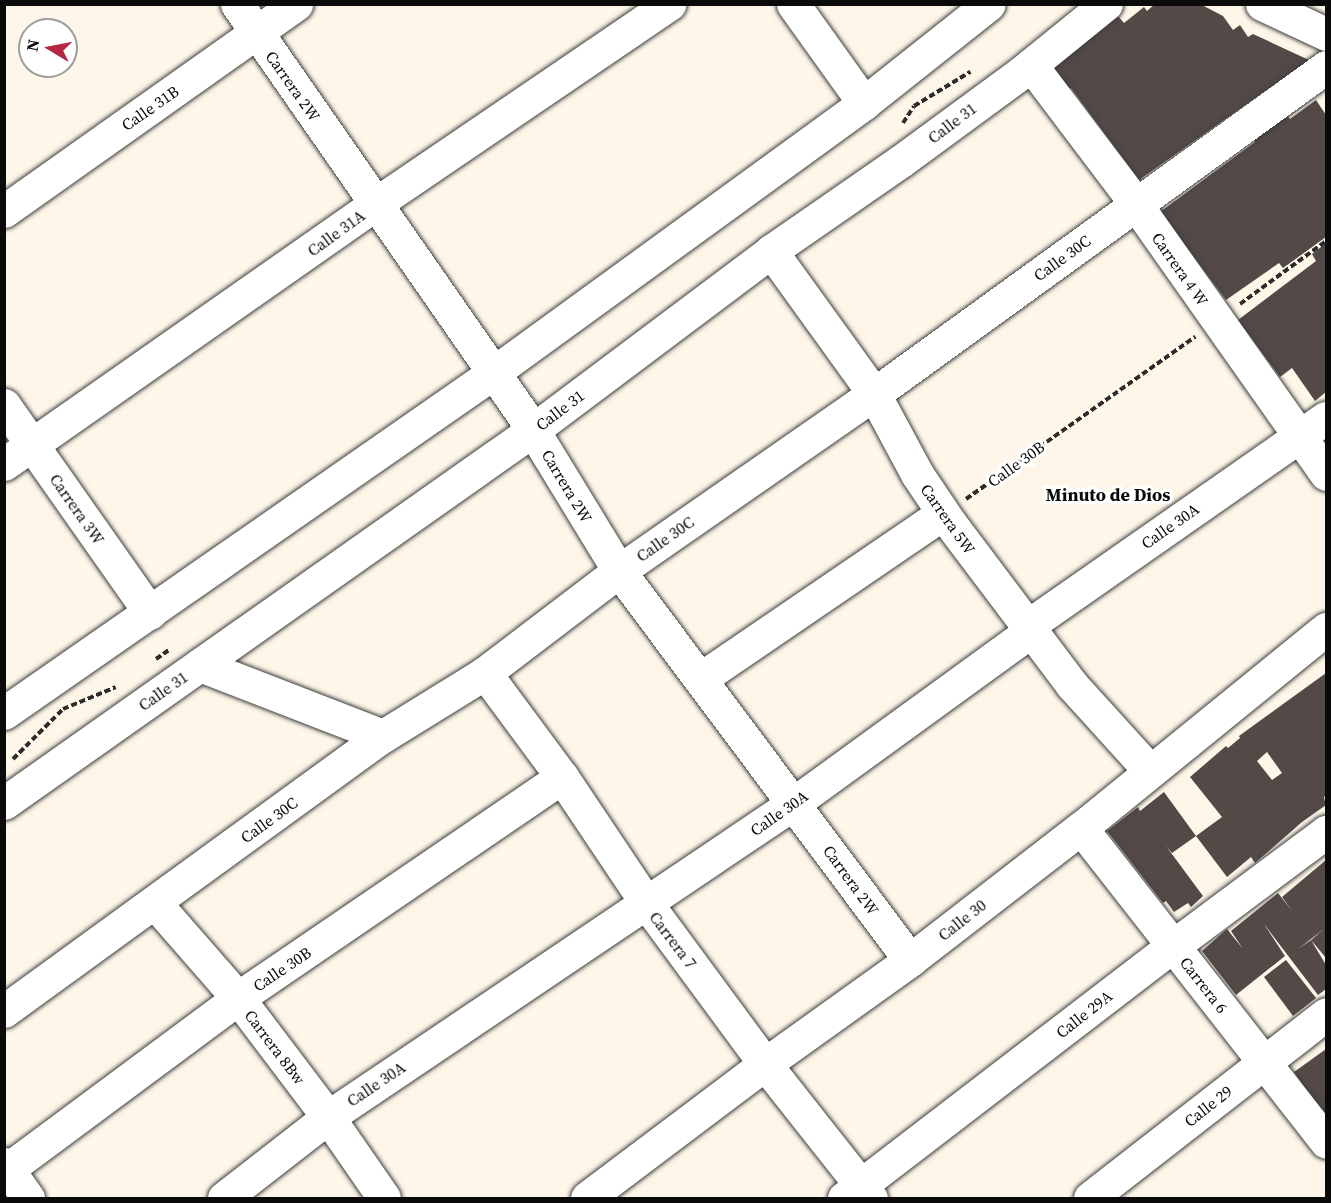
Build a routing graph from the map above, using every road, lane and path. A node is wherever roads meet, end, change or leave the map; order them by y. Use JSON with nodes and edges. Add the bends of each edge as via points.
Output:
{"nodes":[{"id":1,"x":237,"y":4,"type":"edge"},
{"id":2,"x":296,"y":4,"type":"edge"},
{"id":3,"x":669,"y":4,"type":"edge"},
{"id":4,"x":794,"y":4,"type":"edge"},
{"id":5,"x":989,"y":4,"type":"edge"},
{"id":6,"x":1106,"y":4,"type":"edge"},
{"id":7,"x":1262,"y":4,"type":"edge"},
{"id":8,"x":1317,"y":21,"type":"edge"},
{"id":9,"x":256,"y":33,"type":"junction"},
{"id":10,"x":1031,"y":65,"type":"junction"},
{"id":11,"x":1326,"y":67,"type":"edge"},
{"id":12,"x":864,"y":104,"type":"junction"},
{"id":13,"x":375,"y":204,"type":"junction"},
{"id":14,"x":1136,"y":205,"type":"junction"},
{"id":15,"x":4,"y":211,"type":"edge"},
{"id":16,"x":1326,"y":241,"type":"edge"},
{"id":17,"x":771,"y":251,"type":"junction"},
{"id":18,"x":1217,"y":321,"type":"junction"},
{"id":19,"x":494,"y":373,"type":"junction"},
{"id":20,"x":874,"y":394,"type":"junction"},
{"id":21,"x":4,"y":405,"type":"edge"},
{"id":22,"x":1314,"y":427,"type":"edge"},
{"id":23,"x":533,"y":430,"type":"junction"},
{"id":24,"x":32,"y":444,"type":"junction"},
{"id":25,"x":4,"y":464,"type":"edge"},
{"id":26,"x":1326,"y":474,"type":"edge"},
{"id":27,"x":943,"y":513,"type":"junction"},
{"id":28,"x":619,"y":571,"type":"junction"},
{"id":29,"x":150,"y":613,"type":"junction"},
{"id":30,"x":1326,"y":629,"type":"edge"},
{"id":31,"x":1029,"y":630,"type":"junction"},
{"id":32,"x":200,"y":665,"type":"junction"},
{"id":33,"x":485,"y":673,"type":"junction"},
{"id":34,"x":700,"y":680,"type":"junction"},
{"id":35,"x":4,"y":713,"type":"edge"},
{"id":36,"x":383,"y":736,"type":"junction"},
{"id":37,"x":1149,"y":770,"type":"junction"},
{"id":38,"x":562,"y":777,"type":"junction"},
{"id":39,"x":794,"y":802,"type":"junction"},
{"id":40,"x":4,"y":803,"type":"edge"},
{"id":41,"x":1081,"y":828,"type":"junction"},
{"id":42,"x":1326,"y":832,"type":"edge"},
{"id":43,"x":154,"y":903,"type":"junction"},
{"id":44,"x":646,"y":904,"type":"junction"},
{"id":45,"x":1173,"y":946,"type":"junction"},
{"id":46,"x":910,"y":960,"type":"junction"},
{"id":47,"x":238,"y":998,"type":"junction"},
{"id":48,"x":4,"y":1011,"type":"edge"},
{"id":49,"x":1326,"y":1014,"type":"edge"},
{"id":50,"x":1264,"y":1061,"type":"junction"},
{"id":51,"x":765,"y":1064,"type":"junction"},
{"id":52,"x":328,"y":1117,"type":"junction"},
{"id":53,"x":1326,"y":1142,"type":"edge"},
{"id":54,"x":6,"y":1167,"type":"edge"},
{"id":55,"x":858,"y":1194,"type":"edge"},
{"id":56,"x":28,"y":1198,"type":"edge"},
{"id":57,"x":224,"y":1198,"type":"edge"},
{"id":58,"x":384,"y":1198,"type":"edge"},
{"id":59,"x":587,"y":1198,"type":"edge"},
{"id":60,"x":1090,"y":1198,"type":"edge"}],
"edges":[{"from":1,"to":9,"type":"street","name":"Carrera 2W"},
{"from":2,"to":9,"type":"street","name":"Calle 31B"},
{"from":3,"to":13,"type":"street","name":"Calle 31A"},
{"from":4,"to":12,"type":"street"},
{"from":5,"to":12,"type":"street"},
{"from":6,"to":10,"type":"street","name":"Calle 31"},
{"from":7,"to":8,"type":"street"},
{"from":9,"to":13,"type":"street","name":"Carrera 2W"},
{"from":9,"to":15,"type":"street","name":"Calle 31B"},
{"from":10,"to":14,"type":"street","name":"Carrera 4 W"},
{"from":10,"to":17,"type":"street","name":"Calle 31"},
{"from":11,"to":14,"type":"street","name":"Calle 30C"},
{"from":12,"to":19,"type":"street"},
{"from":13,"to":19,"type":"street","name":"Carrera 2W"},
{"from":13,"to":24,"type":"street","name":"Calle 31A"},
{"from":14,"to":18,"type":"street","name":"Carrera 4 W"},
{"from":14,"to":20,"type":"street","name":"Calle 30C"},
{"from":16,"to":18,"type":"path","name":"Calle 30B"},
{"from":17,"to":20,"type":"street","name":"Carrera 5W"},
{"from":17,"to":23,"type":"street","name":"Calle 31"},
{"from":18,"to":22,"type":"street","name":"Carrera 4 W"},
{"from":18,"to":27,"type":"path","name":"Calle 30B"},
{"from":19,"to":23,"type":"street","name":"Carrera 2W"},
{"from":19,"to":29,"type":"street"},
{"from":20,"to":27,"type":"street","name":"Carrera 5W"},
{"from":20,"to":28,"type":"street","name":"Calle 30C"},
{"from":21,"to":24,"type":"street","name":"Carrera 3W"},
{"from":22,"to":26,"type":"street","name":"Carrera 4 W"},
{"from":22,"to":31,"type":"street","name":"Calle 30A","via":[[1036,620]]},
{"from":23,"to":28,"type":"street","name":"Carrera 2W"},
{"from":23,"to":32,"type":"street","name":"Calle 31"},
{"from":24,"to":25,"type":"street","name":"Calle 31A"},
{"from":24,"to":29,"type":"street","name":"Carrera 3W"},
{"from":27,"to":31,"type":"street","name":"Carrera 5W"},
{"from":27,"to":34,"type":"street"},
{"from":28,"to":33,"type":"street","name":"Calle 30C"},
{"from":28,"to":34,"type":"street","name":"Carrera 2W"},
{"from":29,"to":35,"type":"street"},
{"from":30,"to":37,"type":"street","name":"Calle 30"},
{"from":31,"to":37,"type":"street","name":"Carrera 5W","via":[[1072,685]]},
{"from":31,"to":39,"type":"street","name":"Calle 30A"},
{"from":32,"to":36,"type":"street"},
{"from":32,"to":40,"type":"street","name":"Calle 31"},
{"from":33,"to":36,"type":"street","name":"Calle 30C"},
{"from":33,"to":38,"type":"street","name":"Carrera 7"},
{"from":34,"to":39,"type":"street","name":"Carrera 2W"},
{"from":36,"to":43,"type":"street","name":"Calle 30C"},
{"from":37,"to":41,"type":"street","name":"Calle 30"},
{"from":38,"to":44,"type":"street","name":"Carrera 7"},
{"from":38,"to":47,"type":"street","name":"Calle 30B"},
{"from":39,"to":44,"type":"street","name":"Calle 30A"},
{"from":39,"to":46,"type":"street","name":"Carrera 2W"},
{"from":41,"to":45,"type":"street","name":"Carrera 6"},
{"from":41,"to":46,"type":"street","name":"Calle 30"},
{"from":42,"to":45,"type":"street","name":"Calle 29A"},
{"from":43,"to":47,"type":"street","name":"Carrera 8Bw"},
{"from":43,"to":48,"type":"street","name":"Calle 30C"},
{"from":44,"to":51,"type":"street","name":"Carrera 7"},
{"from":44,"to":52,"type":"street","name":"Calle 30A"},
{"from":45,"to":50,"type":"street","name":"Carrera 6"},
{"from":45,"to":55,"type":"street","name":"Calle 29A"},
{"from":46,"to":51,"type":"street","name":"Calle 30"},
{"from":47,"to":52,"type":"street","name":"Carrera 8Bw"},
{"from":47,"to":54,"type":"street","name":"Calle 30B"},
{"from":49,"to":50,"type":"street","name":"Calle 29"},
{"from":50,"to":53,"type":"street","name":"Carrera 6"},
{"from":50,"to":60,"type":"street","name":"Calle 29"},
{"from":51,"to":55,"type":"street","name":"Carrera 7"},
{"from":51,"to":59,"type":"street","name":"Calle 30"},
{"from":52,"to":57,"type":"street","name":"Calle 30A"},
{"from":52,"to":58,"type":"street","name":"Carrera 8Bw"},
{"from":54,"to":56,"type":"street"}]}
